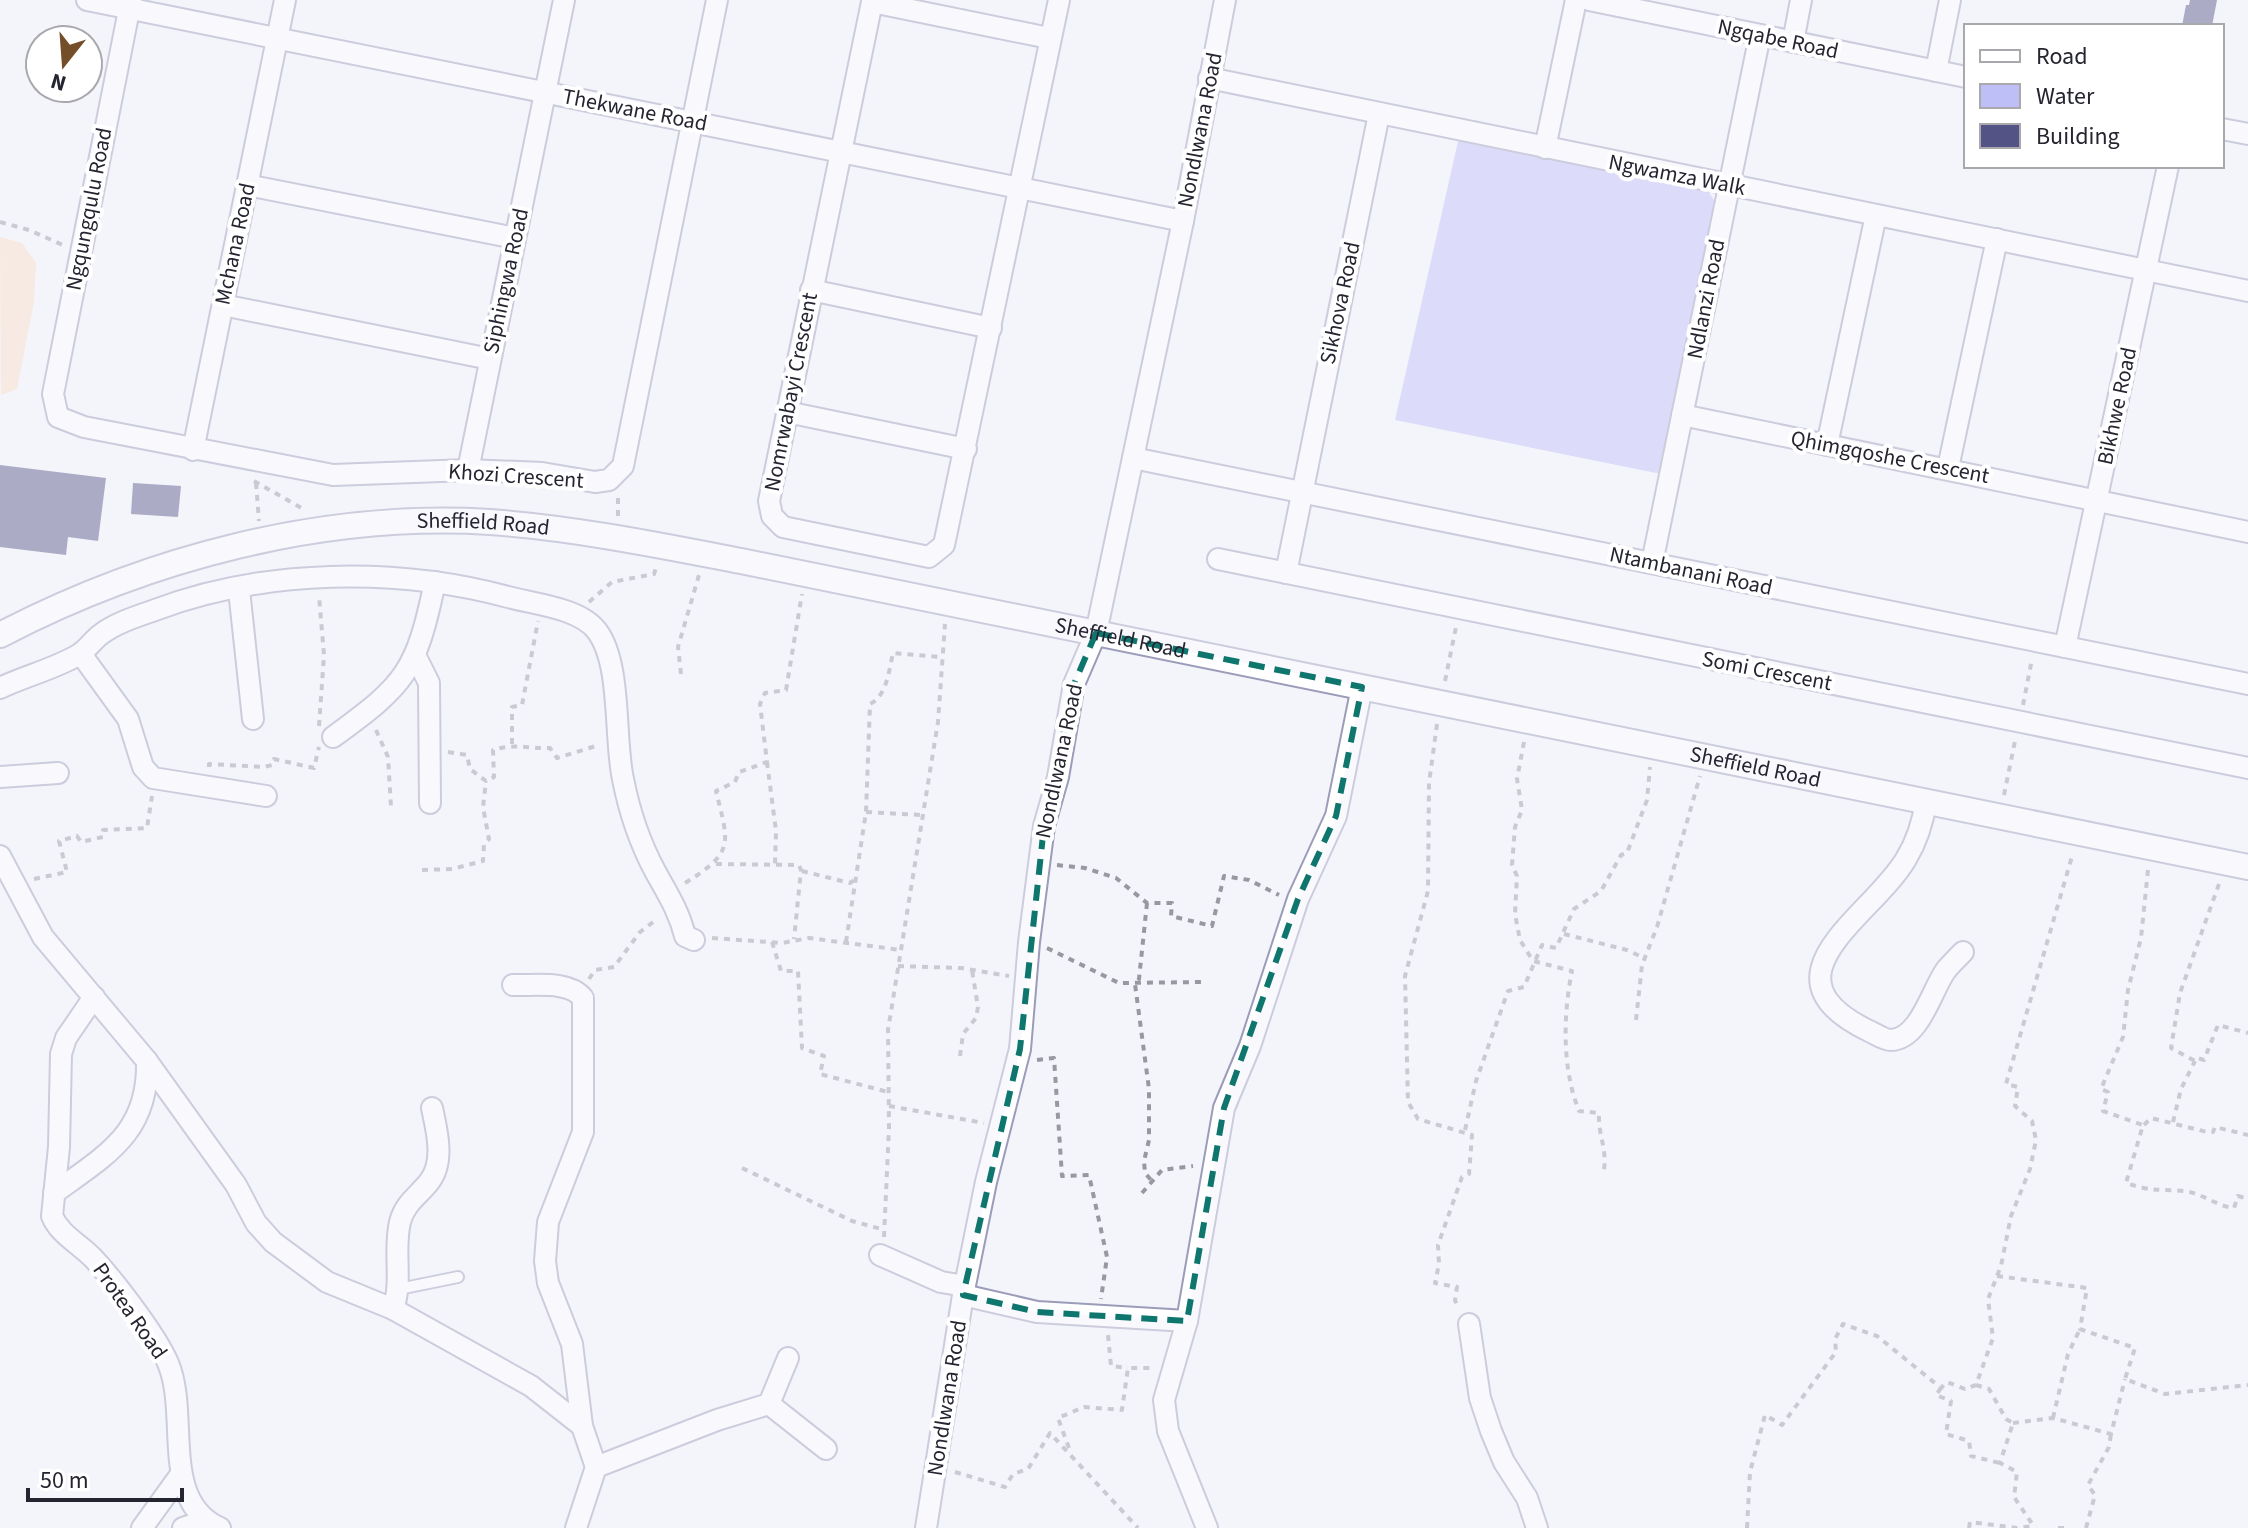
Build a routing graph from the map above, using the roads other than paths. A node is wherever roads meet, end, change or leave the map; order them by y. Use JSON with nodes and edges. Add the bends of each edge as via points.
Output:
{"nodes":[{"id":1,"x":87,"y":0,"type":"edge"},
{"id":2,"x":285,"y":0,"type":"edge"},
{"id":3,"x":564,"y":0,"type":"edge"},
{"id":4,"x":717,"y":0,"type":"edge"},
{"id":5,"x":1059,"y":0,"type":"edge"},
{"id":6,"x":1225,"y":0,"type":"edge"},
{"id":7,"x":1576,"y":0,"type":"edge"},
{"id":8,"x":1589,"y":0,"type":"edge"},
{"id":9,"x":1801,"y":0,"type":"edge"},
{"id":10,"x":1950,"y":0,"type":"edge"},
{"id":11,"x":130,"y":4,"type":"edge"},
{"id":12,"x":1760,"y":35,"type":"junction"},
{"id":13,"x":277,"y":38,"type":"junction"},
{"id":14,"x":1049,"y":38,"type":"junction"},
{"id":15,"x":1793,"y":42,"type":"junction"},
{"id":16,"x":1936,"y":71,"type":"junction"},
{"id":17,"x":1964,"y":77,"type":"edge"},
{"id":18,"x":1209,"y":78,"type":"junction"},
{"id":19,"x":545,"y":92,"type":"junction"},
{"id":20,"x":1379,"y":114,"type":"junction"},
{"id":21,"x":692,"y":122,"type":"junction"},
{"id":22,"x":2224,"y":129,"type":"edge"},
{"id":23,"x":2248,"y":134,"type":"edge"},
{"id":24,"x":1545,"y":148,"type":"junction"},
{"id":25,"x":839,"y":151,"type":"junction"},
{"id":26,"x":2168,"y":168,"type":"edge"},
{"id":27,"x":247,"y":185,"type":"junction"},
{"id":28,"x":1729,"y":185,"type":"junction"},
{"id":29,"x":1020,"y":188,"type":"junction"},
{"id":30,"x":1876,"y":215,"type":"junction"},
{"id":31,"x":1183,"y":221,"type":"junction"},
{"id":32,"x":515,"y":238,"type":"junction"},
{"id":33,"x":1997,"y":239,"type":"junction"},
{"id":34,"x":2146,"y":269,"type":"junction"},
{"id":35,"x":811,"y":290,"type":"junction"},
{"id":36,"x":2248,"y":291,"type":"edge"},
{"id":37,"x":223,"y":305,"type":"junction"},
{"id":38,"x":991,"y":328,"type":"junction"},
{"id":39,"x":490,"y":359,"type":"junction"},
{"id":40,"x":787,"y":412,"type":"junction"},
{"id":41,"x":1682,"y":415,"type":"junction"},
{"id":42,"x":58,"y":417,"type":"joint"},
{"id":43,"x":1827,"y":445,"type":"junction"},
{"id":44,"x":966,"y":449,"type":"junction"},
{"id":45,"x":193,"y":450,"type":"junction"},
{"id":46,"x":1133,"y":458,"type":"junction"},
{"id":47,"x":1948,"y":468,"type":"junction"},
{"id":48,"x":468,"y":470,"type":"junction"},
{"id":49,"x":1302,"y":492,"type":"junction"},
{"id":50,"x":2097,"y":501,"type":"junction"},
{"id":51,"x":2248,"y":532,"type":"edge"},
{"id":52,"x":1218,"y":559,"type":"dead end"},
{"id":53,"x":1652,"y":563,"type":"junction"},
{"id":54,"x":1286,"y":573,"type":"junction"},
{"id":55,"x":435,"y":582,"type":"junction"},
{"id":56,"x":239,"y":590,"type":"junction"},
{"id":57,"x":1096,"y":633,"type":"junction"},
{"id":58,"x":0,"y":635,"type":"edge"},
{"id":59,"x":2065,"y":647,"type":"junction"},
{"id":60,"x":81,"y":654,"type":"junction"},
{"id":61,"x":416,"y":657,"type":"junction"},
{"id":62,"x":2248,"y":684,"type":"edge"},
{"id":63,"x":1362,"y":687,"type":"junction"},
{"id":64,"x":0,"y":688,"type":"edge"},
{"id":65,"x":253,"y":719,"type":"dead end"},
{"id":66,"x":333,"y":737,"type":"road end"},
{"id":67,"x":2248,"y":768,"type":"edge"},
{"id":68,"x":58,"y":773,"type":"dead end"},
{"id":69,"x":0,"y":777,"type":"edge"},
{"id":70,"x":266,"y":796,"type":"dead end"},
{"id":71,"x":1926,"y":801,"type":"junction"},
{"id":72,"x":430,"y":803,"type":"dead end"},
{"id":73,"x":0,"y":856,"type":"edge"},
{"id":74,"x":2248,"y":867,"type":"edge"},
{"id":75,"x":694,"y":940,"type":"road end"},
{"id":76,"x":1963,"y":952,"type":"dead end"},
{"id":77,"x":513,"y":985,"type":"dead end"},
{"id":78,"x":94,"y":997,"type":"junction"},
{"id":79,"x":147,"y":1061,"type":"junction"},
{"id":80,"x":432,"y":1108,"type":"dead end"},
{"id":81,"x":181,"y":1110,"type":"junction"},
{"id":82,"x":133,"y":1128,"type":"junction"},
{"id":83,"x":54,"y":1193,"type":"junction"},
{"id":84,"x":880,"y":1255,"type":"road end"},
{"id":85,"x":458,"y":1277,"type":"dead end"},
{"id":86,"x":964,"y":1291,"type":"junction"},
{"id":87,"x":396,"y":1299,"type":"junction"},
{"id":88,"x":1187,"y":1321,"type":"junction"},
{"id":89,"x":1469,"y":1324,"type":"road end"},
{"id":90,"x":788,"y":1358,"type":"dead end"},
{"id":91,"x":769,"y":1404,"type":"junction"},
{"id":92,"x":582,"y":1426,"type":"junction"},
{"id":93,"x":826,"y":1449,"type":"dead end"},
{"id":94,"x":596,"y":1467,"type":"junction"},
{"id":95,"x":181,"y":1474,"type":"junction"},
{"id":96,"x":212,"y":1524,"type":"edge"},
{"id":97,"x":142,"y":1528,"type":"edge"},
{"id":98,"x":183,"y":1528,"type":"edge"},
{"id":99,"x":576,"y":1528,"type":"edge"},
{"id":100,"x":926,"y":1528,"type":"edge"},
{"id":101,"x":1207,"y":1528,"type":"edge"},
{"id":102,"x":1537,"y":1528,"type":"edge"}],
"edges":[{"from":1,"to":11,"type":"street","name":"Thekwane Road"},
{"from":2,"to":13,"type":"street","name":"Mchana Road"},
{"from":3,"to":19,"type":"street","name":"Siphingwa Road"},
{"from":4,"to":21,"type":"street","name":"Khozi Crescent"},
{"from":5,"to":14,"type":"street","name":"Nomrwabayi Crescent"},
{"from":6,"to":18,"type":"street","name":"Nondlwana Road"},
{"from":7,"to":24,"type":"street"},
{"from":8,"to":12,"type":"street","name":"Ngqabe Road"},
{"from":9,"to":15,"type":"street"},
{"from":10,"to":16,"type":"street"},
{"from":11,"to":13,"type":"street","name":"Thekwane Road"},
{"from":11,"to":42,"type":"street","name":"Ngqungqulu Road","via":[[53,394]]},
{"from":12,"to":15,"type":"street","name":"Ngqabe Road"},
{"from":12,"to":28,"type":"street","name":"Ndlanzi Road"},
{"from":13,"to":19,"type":"street","name":"Thekwane Road"},
{"from":13,"to":27,"type":"street","name":"Mchana Road"},
{"from":14,"to":25,"type":"street","name":"Nomrwabayi Crescent","via":[[872,2]]},
{"from":14,"to":29,"type":"street","name":"Nomrwabayi Crescent"},
{"from":15,"to":16,"type":"street","name":"Ngqabe Road"},
{"from":16,"to":17,"type":"street","name":"Ngqabe Road"},
{"from":18,"to":20,"type":"street","name":"Ngwamza Walk"},
{"from":18,"to":31,"type":"street","name":"Nondlwana Road"},
{"from":19,"to":21,"type":"street","name":"Thekwane Road"},
{"from":19,"to":32,"type":"street","name":"Siphingwa Road"},
{"from":20,"to":24,"type":"street","name":"Ngwamza Walk"},
{"from":20,"to":49,"type":"street","name":"Sikhova Road"},
{"from":21,"to":25,"type":"street","name":"Thekwane Road"},
{"from":21,"to":48,"type":"street","name":"Khozi Crescent","via":[[623,466],[609,480],[595,482]]},
{"from":22,"to":23,"type":"street"},
{"from":24,"to":28,"type":"street","name":"Ngwamza Walk"},
{"from":25,"to":29,"type":"street","name":"Thekwane Road"},
{"from":25,"to":35,"type":"street","name":"Nomrwabayi Crescent"},
{"from":26,"to":34,"type":"street","name":"Bikhwe Road"},
{"from":27,"to":32,"type":"street"},
{"from":27,"to":37,"type":"street","name":"Mchana Road"},
{"from":28,"to":30,"type":"street","name":"Ngwamza Walk"},
{"from":28,"to":41,"type":"street","name":"Ndlanzi Road"},
{"from":29,"to":31,"type":"street","name":"Thekwane Road"},
{"from":29,"to":38,"type":"street","name":"Nomrwabayi Crescent"},
{"from":30,"to":33,"type":"street","name":"Ngwamza Walk"},
{"from":30,"to":43,"type":"street"},
{"from":31,"to":46,"type":"street","name":"Nondlwana Road"},
{"from":32,"to":39,"type":"street","name":"Siphingwa Road"},
{"from":33,"to":34,"type":"street","name":"Ngwamza Walk"},
{"from":33,"to":47,"type":"street"},
{"from":34,"to":36,"type":"street","name":"Ngwamza Walk"},
{"from":34,"to":50,"type":"street","name":"Bikhwe Road"},
{"from":35,"to":38,"type":"street"},
{"from":35,"to":40,"type":"street","name":"Nomrwabayi Crescent"},
{"from":37,"to":39,"type":"street"},
{"from":37,"to":45,"type":"street","name":"Mchana Road"},
{"from":38,"to":44,"type":"street","name":"Nomrwabayi Crescent"},
{"from":39,"to":48,"type":"street","name":"Siphingwa Road"},
{"from":40,"to":44,"type":"street"},
{"from":40,"to":44,"type":"street","name":"Nomrwabayi Crescent","via":[[769,501],[772,516],[783,527],[935,555],[944,545]]},
{"from":41,"to":43,"type":"street","name":"Qhimgqoshe Crescent"},
{"from":41,"to":53,"type":"street","name":"Ndlanzi Road"},
{"from":42,"to":45,"type":"street","name":"Khozi Crescent"},
{"from":43,"to":47,"type":"street","name":"Qhimgqoshe Crescent"},
{"from":45,"to":48,"type":"street","name":"Khozi Crescent","via":[[333,475]]},
{"from":46,"to":49,"type":"street","name":"Ntambanani Road"},
{"from":46,"to":57,"type":"street","name":"Nondlwana Road"},
{"from":47,"to":50,"type":"street","name":"Qhimgqoshe Crescent"},
{"from":49,"to":53,"type":"street","name":"Ntambanani Road"},
{"from":49,"to":54,"type":"street"},
{"from":50,"to":51,"type":"street","name":"Qhimgqoshe Crescent"},
{"from":50,"to":59,"type":"street","name":"Bikhwe Road"},
{"from":52,"to":54,"type":"street","name":"Somi Crescent"},
{"from":53,"to":59,"type":"street","name":"Ntambanani Road"},
{"from":54,"to":67,"type":"street","name":"Somi Crescent"},
{"from":55,"to":56,"type":"street","via":[[366,575]]},
{"from":55,"to":61,"type":"street"},
{"from":55,"to":75,"type":"street","via":[[580,618],[599,633],[608,659],[616,739],[634,819],[685,936]]},
{"from":56,"to":60,"type":"street","via":[[155,610],[107,630]]},
{"from":56,"to":65,"type":"street"},
{"from":57,"to":58,"type":"street","name":"Sheffield Road","via":[[597,534],[426,521],[313,532],[184,560],[83,596]]},
{"from":57,"to":63,"type":"street","name":"Sheffield Road"},
{"from":57,"to":86,"type":"street","name":"Nondlwana Road","via":[[1069,705],[1039,863],[1018,1064]]},
{"from":59,"to":62,"type":"street","name":"Ntambanani Road"},
{"from":60,"to":64,"type":"street"},
{"from":60,"to":70,"type":"street","via":[[128,719],[143,767],[153,778]]},
{"from":61,"to":66,"type":"street","via":[[369,713]]},
{"from":61,"to":72,"type":"street","via":[[429,683]]},
{"from":63,"to":71,"type":"street","name":"Sheffield Road","via":[[1443,693],[1706,756]]},
{"from":63,"to":88,"type":"street","via":[[1343,791],[1298,899],[1224,1108]]},
{"from":68,"to":69,"type":"street"},
{"from":71,"to":74,"type":"street","name":"Sheffield Road"},
{"from":71,"to":76,"type":"street","via":[[1905,861],[1830,949],[1819,977],[1825,1000],[1840,1017],[1889,1040],[1900,1038],[1913,1028],[1945,971]]},
{"from":73,"to":78,"type":"street","via":[[43,937]]},
{"from":77,"to":92,"type":"street","via":[[561,986],[583,998],[583,1132],[548,1222],[545,1261],[572,1344]]},
{"from":78,"to":79,"type":"street"},
{"from":78,"to":83,"type":"street","via":[[61,1054]]},
{"from":79,"to":81,"type":"street"},
{"from":79,"to":82,"type":"street","via":[[143,1104]]},
{"from":80,"to":87,"type":"street","via":[[439,1156],[430,1182],[411,1199],[400,1219]]},
{"from":81,"to":82,"type":"street","via":[[155,1114]]},
{"from":81,"to":87,"type":"street","via":[[273,1242],[327,1282]]},
{"from":82,"to":83,"type":"street"},
{"from":83,"to":95,"type":"street","name":"Protea Road","via":[[52,1216],[116,1285],[168,1362],[180,1421]]},
{"from":84,"to":86,"type":"street"},
{"from":85,"to":87,"type":"lane"},
{"from":86,"to":88,"type":"street","via":[[1030,1311]]},
{"from":86,"to":100,"type":"street","name":"Nondlwana Road"},
{"from":87,"to":92,"type":"street","via":[[531,1386]]},
{"from":88,"to":101,"type":"street","via":[[1164,1400],[1165,1418]]},
{"from":89,"to":102,"type":"street","via":[[1480,1398],[1491,1431]]},
{"from":90,"to":91,"type":"street"},
{"from":91,"to":93,"type":"street"},
{"from":91,"to":94,"type":"street"},
{"from":92,"to":94,"type":"street"},
{"from":94,"to":99,"type":"street"},
{"from":95,"to":96,"type":"street","name":"Protea Road"},
{"from":95,"to":97,"type":"street"},
{"from":96,"to":98,"type":"street"}]}
